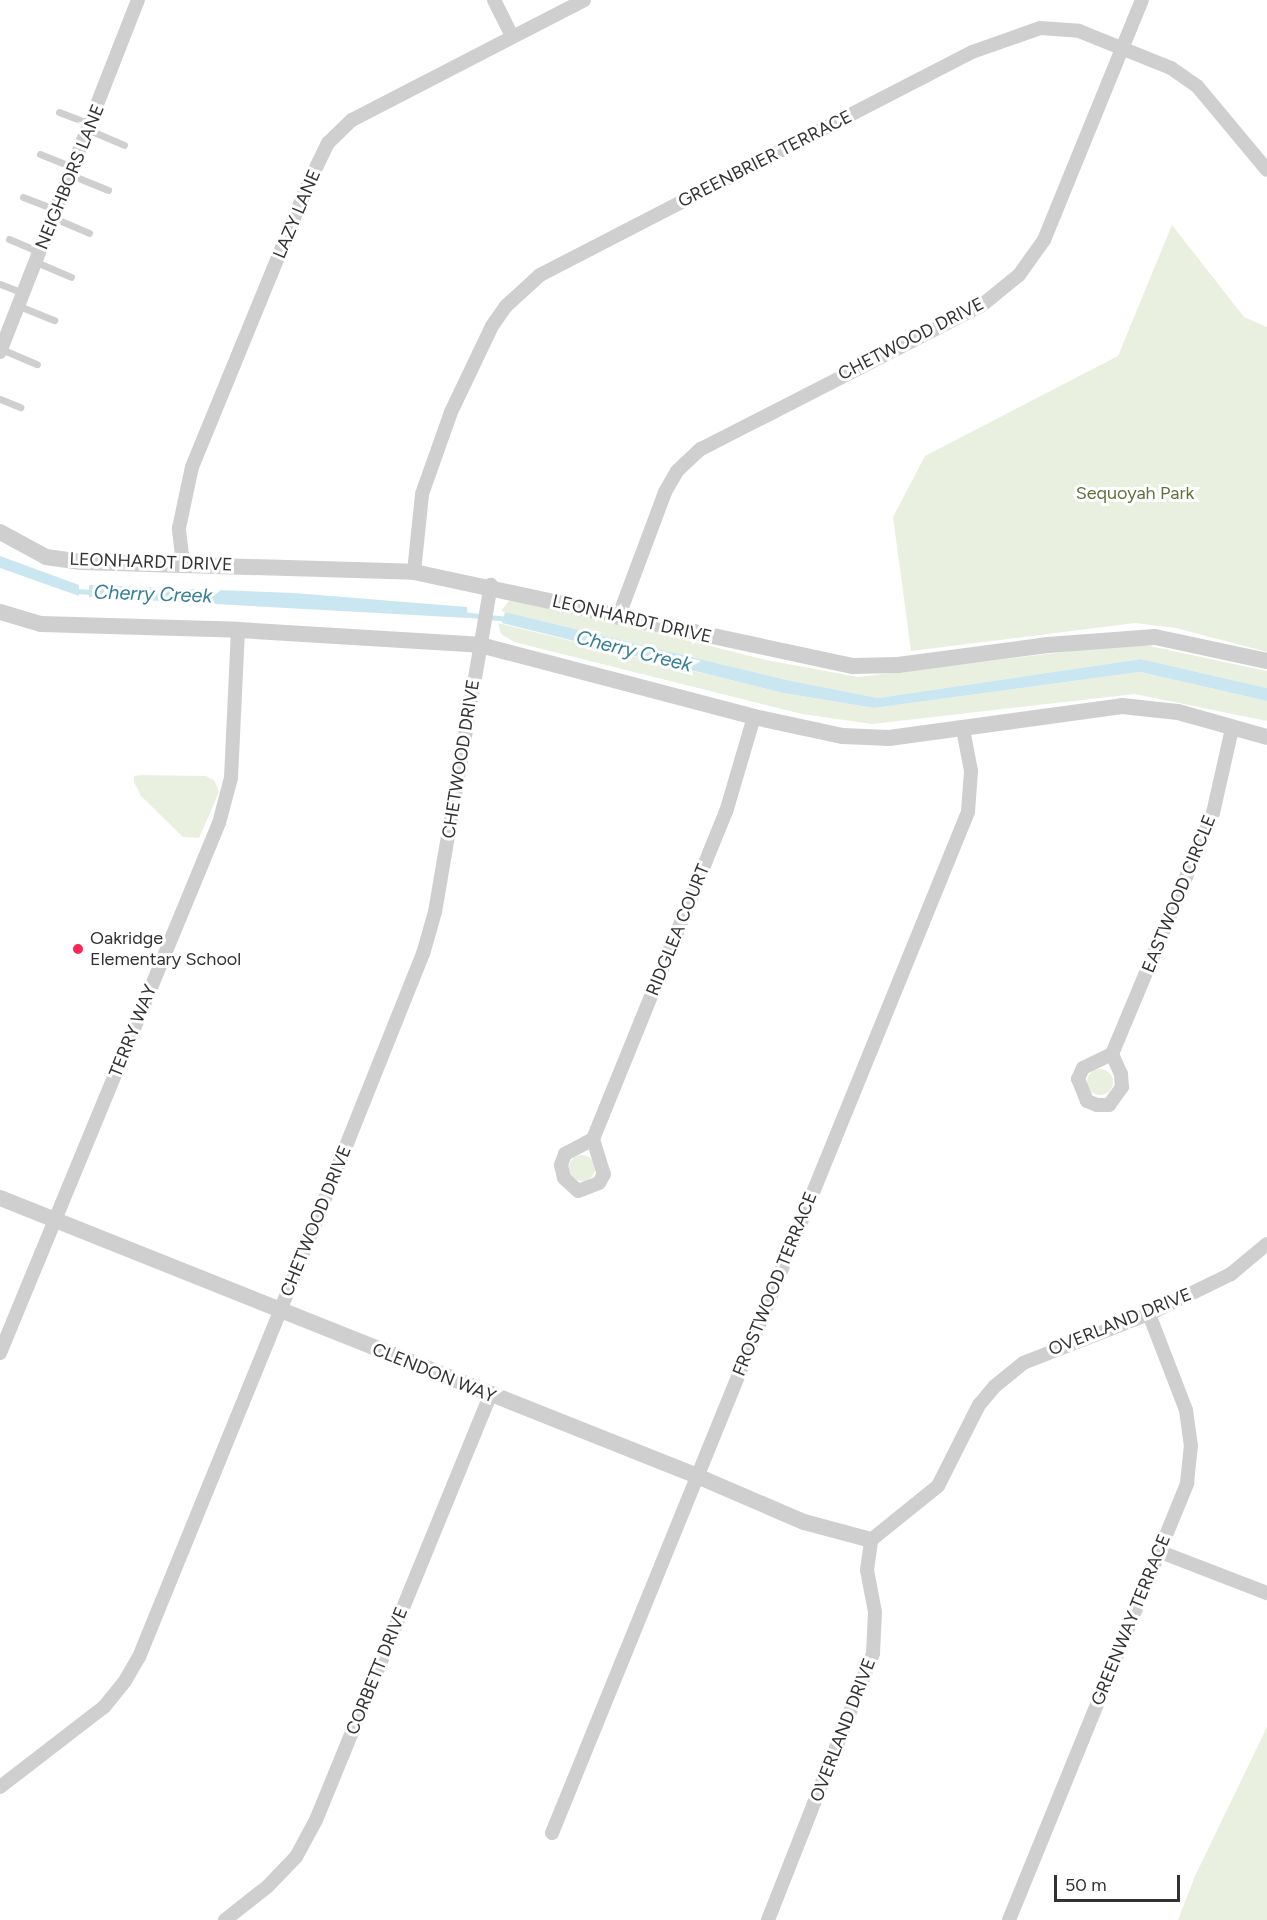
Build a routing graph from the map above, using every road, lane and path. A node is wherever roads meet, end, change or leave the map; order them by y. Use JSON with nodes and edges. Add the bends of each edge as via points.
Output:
{"nodes":[{"id":1,"x":138,"y":0,"type":"edge"},
{"id":2,"x":494,"y":0,"type":"edge"},
{"id":3,"x":585,"y":0,"type":"edge"},
{"id":4,"x":1142,"y":0,"type":"edge"},
{"id":5,"x":512,"y":36,"type":"junction"},
{"id":6,"x":1122,"y":51,"type":"junction"},
{"id":7,"x":59,"y":112,"type":"dead end"},
{"id":8,"x":90,"y":127,"type":"junction"},
{"id":9,"x":124,"y":145,"type":"dead end"},
{"id":10,"x":40,"y":154,"type":"dead end"},
{"id":11,"x":1267,"y":170,"type":"edge"},
{"id":12,"x":72,"y":171,"type":"junction"},
{"id":13,"x":108,"y":190,"type":"dead end"},
{"id":14,"x":23,"y":197,"type":"dead end"},
{"id":15,"x":55,"y":214,"type":"junction"},
{"id":16,"x":89,"y":233,"type":"dead end"},
{"id":17,"x":9,"y":239,"type":"dead end"},
{"id":18,"x":38,"y":257,"type":"junction"},
{"id":19,"x":71,"y":276,"type":"dead end"},
{"id":20,"x":0,"y":284,"type":"edge"},
{"id":21,"x":21,"y":300,"type":"junction"},
{"id":22,"x":54,"y":320,"type":"dead end"},
{"id":23,"x":3,"y":334,"type":"edge"},
{"id":24,"x":1,"y":351,"type":"edge"},
{"id":25,"x":37,"y":363,"type":"dead end"},
{"id":26,"x":0,"y":399,"type":"edge"},
{"id":27,"x":20,"y":407,"type":"dead end"},
{"id":28,"x":0,"y":531,"type":"edge"},
{"id":29,"x":183,"y":563,"type":"junction"},
{"id":30,"x":414,"y":572,"type":"junction"},
{"id":31,"x":491,"y":585,"type":"junction"},
{"id":32,"x":0,"y":612,"type":"edge"},
{"id":33,"x":618,"y":618,"type":"junction"},
{"id":34,"x":238,"y":630,"type":"junction"},
{"id":35,"x":480,"y":645,"type":"junction"},
{"id":36,"x":1267,"y":661,"type":"edge"},
{"id":37,"x":754,"y":717,"type":"junction"},
{"id":38,"x":963,"y":729,"type":"junction"},
{"id":39,"x":1232,"y":729,"type":"junction"},
{"id":40,"x":1267,"y":736,"type":"edge"},
{"id":41,"x":1112,"y":1054,"type":"dead end"},
{"id":42,"x":593,"y":1139,"type":"dead end"},
{"id":43,"x":0,"y":1197,"type":"edge"},
{"id":44,"x":55,"y":1220,"type":"junction"},
{"id":45,"x":1267,"y":1244,"type":"edge"},
{"id":46,"x":280,"y":1311,"type":"junction"},
{"id":47,"x":1149,"y":1314,"type":"junction"},
{"id":48,"x":0,"y":1353,"type":"edge"},
{"id":49,"x":490,"y":1396,"type":"junction"},
{"id":50,"x":697,"y":1476,"type":"junction"},
{"id":51,"x":871,"y":1540,"type":"junction"},
{"id":52,"x":1158,"y":1551,"type":"junction"},
{"id":53,"x":1267,"y":1593,"type":"edge"},
{"id":54,"x":0,"y":1787,"type":"edge"},
{"id":55,"x":552,"y":1833,"type":"dead end"},
{"id":56,"x":225,"y":1920,"type":"edge"},
{"id":57,"x":768,"y":1920,"type":"edge"},
{"id":58,"x":1010,"y":1920,"type":"edge"}],
"edges":[{"from":1,"to":8,"type":"street","name":"NEIGHBORS LANE"},
{"from":2,"to":5,"type":"street"},
{"from":3,"to":5,"type":"street","name":"LAZY LANE"},
{"from":4,"to":6,"type":"street","name":"CHETWOOD DRIVE"},
{"from":5,"to":29,"type":"street","name":"LAZY LANE","via":[[352,120],[328,143],[192,467],[179,528]]},
{"from":6,"to":11,"type":"street","name":"GREENBRIER TERRACE","via":[[1171,68],[1197,86]]},
{"from":6,"to":30,"type":"street","name":"GREENBRIER TERRACE","via":[[1079,31],[1040,28],[972,52],[540,275],[506,306],[492,326],[451,412],[422,494]]},
{"from":6,"to":33,"type":"street","name":"CHETWOOD DRIVE","via":[[1044,240],[1019,275],[982,304],[701,449],[677,471],[664,492]]},
{"from":7,"to":8,"type":"lane"},
{"from":8,"to":9,"type":"lane"},
{"from":8,"to":12,"type":"street","name":"NEIGHBORS LANE"},
{"from":10,"to":12,"type":"lane"},
{"from":12,"to":13,"type":"lane"},
{"from":12,"to":15,"type":"street","name":"NEIGHBORS LANE"},
{"from":14,"to":15,"type":"lane"},
{"from":15,"to":16,"type":"lane"},
{"from":15,"to":18,"type":"street","name":"NEIGHBORS LANE"},
{"from":17,"to":18,"type":"lane"},
{"from":18,"to":19,"type":"lane"},
{"from":18,"to":21,"type":"street","name":"NEIGHBORS LANE"},
{"from":20,"to":21,"type":"lane"},
{"from":21,"to":22,"type":"lane"},
{"from":21,"to":23,"type":"street","name":"NEIGHBORS LANE"},
{"from":23,"to":24,"type":"street","name":"NEIGHBORS LANE"},
{"from":24,"to":25,"type":"lane"},
{"from":26,"to":27,"type":"lane"},
{"from":28,"to":29,"type":"street","name":"LEONHARDT DRIVE","via":[[46,557],[82,562]]},
{"from":29,"to":30,"type":"street","name":"LEONHARDT DRIVE"},
{"from":30,"to":31,"type":"street","name":"LEONHARDT DRIVE"},
{"from":31,"to":33,"type":"street","name":"LEONHARDT DRIVE"},
{"from":31,"to":35,"type":"street","name":"CHETWOOD DRIVE"},
{"from":32,"to":34,"type":"street","via":[[41,624]]},
{"from":33,"to":36,"type":"street","name":"LEONHARDT DRIVE","via":[[853,666],[898,665],[1048,645],[1155,637]]},
{"from":34,"to":35,"type":"street"},
{"from":34,"to":44,"type":"street","name":"TERRY WAY","via":[[231,778],[219,823]]},
{"from":35,"to":37,"type":"street"},
{"from":35,"to":46,"type":"street","name":"CHETWOOD DRIVE","via":[[435,912],[423,954]]},
{"from":37,"to":38,"type":"street","via":[[843,736],[889,738]]},
{"from":37,"to":42,"type":"street","name":"RIDGLEA COURT","via":[[726,812]]},
{"from":38,"to":39,"type":"street","via":[[1122,706],[1178,712]]},
{"from":38,"to":50,"type":"street","name":"FROSTWOOD TERRACE","via":[[971,771],[968,812]]},
{"from":39,"to":40,"type":"street"},
{"from":39,"to":41,"type":"street","name":"EASTWOOD CIRCLE","via":[[1213,813]]},
{"from":43,"to":44,"type":"street","name":"CLENDON WAY"},
{"from":44,"to":46,"type":"street","name":"CLENDON WAY"},
{"from":44,"to":48,"type":"street","name":"TERRY WAY"},
{"from":45,"to":47,"type":"street","name":"OVERLAND DRIVE","via":[[1231,1274]]},
{"from":46,"to":49,"type":"street","name":"CLENDON WAY"},
{"from":46,"to":54,"type":"street","name":"CHETWOOD DRIVE","via":[[139,1657],[125,1681],[104,1707]]},
{"from":47,"to":51,"type":"street","name":"OVERLAND DRIVE","via":[[1046,1353],[1009,1375],[979,1405],[938,1486]]},
{"from":47,"to":52,"type":"street","name":"GREENWAY TERRACE","via":[[1186,1410],[1191,1446],[1187,1483]]},
{"from":49,"to":50,"type":"street","name":"CLENDON WAY"},
{"from":49,"to":56,"type":"street","name":"CORBETT DRIVE","via":[[316,1820],[296,1857],[268,1886]]},
{"from":50,"to":51,"type":"street","name":"CLENDON WAY","via":[[804,1522]]},
{"from":50,"to":55,"type":"street","name":"FROSTWOOD TERRACE"},
{"from":51,"to":57,"type":"street","name":"OVERLAND DRIVE","via":[[867,1570],[875,1612],[873,1653]]},
{"from":52,"to":53,"type":"street"},
{"from":52,"to":58,"type":"street","name":"GREENWAY TERRACE"}]}
